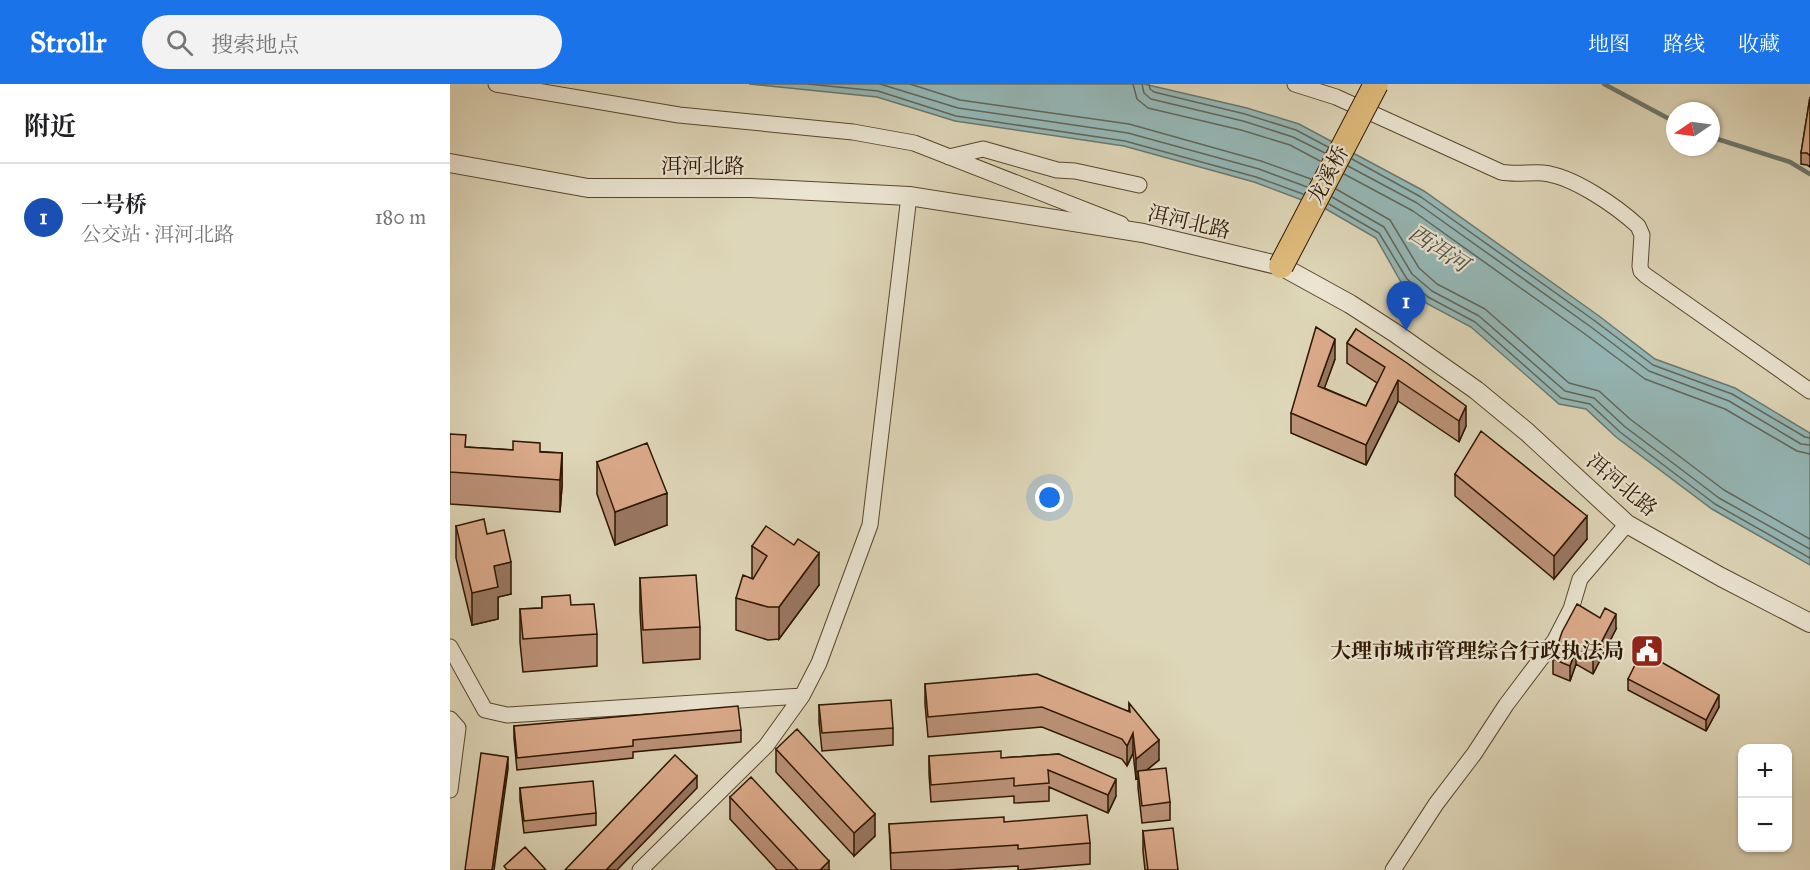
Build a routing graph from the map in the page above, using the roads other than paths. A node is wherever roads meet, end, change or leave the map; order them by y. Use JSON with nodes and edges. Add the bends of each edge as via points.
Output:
{"nodes":[{"id":1,"x":496,"y":84,"type":"edge"},
{"id":2,"x":1295,"y":84,"type":"edge"},
{"id":3,"x":1376,"y":84,"type":"edge"},
{"id":4,"x":949,"y":157,"type":"junction"},
{"id":5,"x":450,"y":163,"type":"edge"},
{"id":6,"x":1139,"y":184,"type":"dead end"},
{"id":7,"x":909,"y":196,"type":"junction"},
{"id":8,"x":1143,"y":233,"type":"junction"},
{"id":9,"x":1281,"y":266,"type":"junction"},
{"id":10,"x":1810,"y":391,"type":"edge"},
{"id":11,"x":1627,"y":524,"type":"junction"},
{"id":12,"x":1810,"y":623,"type":"edge"},
{"id":13,"x":450,"y":647,"type":"edge"},
{"id":14,"x":802,"y":696,"type":"junction"},
{"id":15,"x":450,"y":719,"type":"edge"},
{"id":16,"x":450,"y":790,"type":"edge"},
{"id":17,"x":640,"y":870,"type":"edge"},
{"id":18,"x":1393,"y":870,"type":"edge"}],
"edges":[{"from":1,"to":4,"type":"street","via":[[679,115],[853,132],[914,143]]},
{"from":2,"to":10,"type":"street","via":[[1336,96],[1501,172],[1556,176],[1581,187],[1638,226],[1642,235],[1640,266],[1645,275]]},
{"from":3,"to":9,"type":"main road","name":"龙溪桥","bridge":true},
{"from":4,"to":6,"type":"street","via":[[983,149],[1057,170]]},
{"from":4,"to":8,"type":"street"},
{"from":5,"to":7,"type":"street","name":"洱河北路","via":[[588,188],[752,188]]},
{"from":7,"to":8,"type":"street","name":"洱河北路"},
{"from":7,"to":14,"type":"street","via":[[870,525],[819,663]]},
{"from":8,"to":9,"type":"street","name":"洱河北路"},
{"from":9,"to":11,"type":"street","name":"洱河北路","via":[[1359,309],[1476,390]]},
{"from":11,"to":12,"type":"street","name":"洱河北路"},
{"from":11,"to":18,"type":"street","via":[[1580,579],[1571,609],[1555,640]]},
{"from":13,"to":14,"type":"street","via":[[485,710],[507,715]]},
{"from":14,"to":17,"type":"street","via":[[766,746]]},
{"from":15,"to":16,"type":"street","via":[[458,728]]}]}
